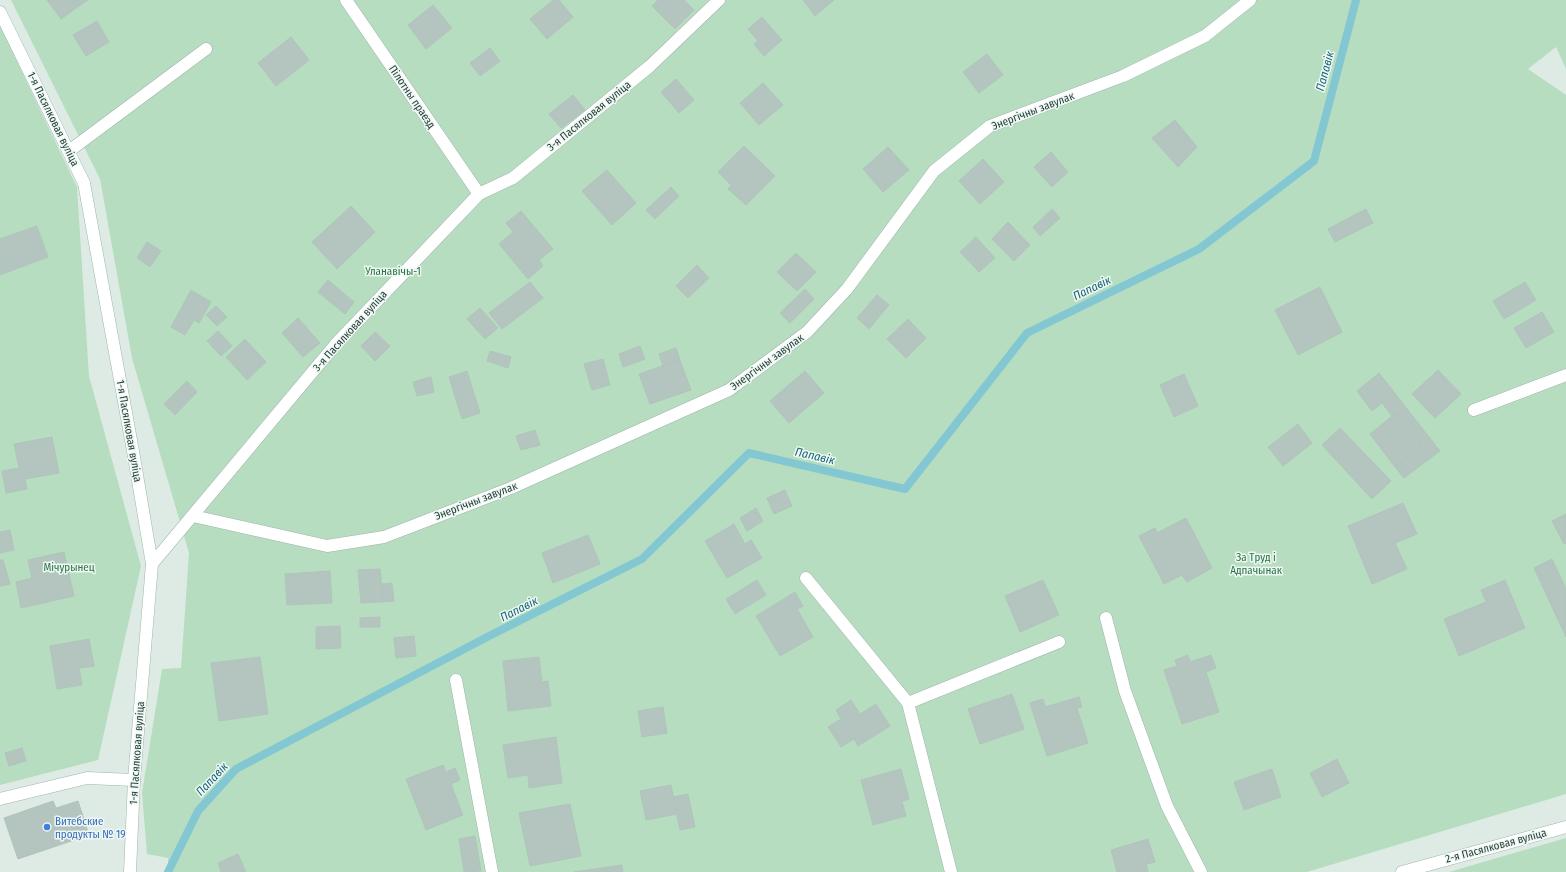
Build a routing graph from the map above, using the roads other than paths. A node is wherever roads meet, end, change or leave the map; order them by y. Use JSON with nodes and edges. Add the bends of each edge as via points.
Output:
{"nodes":[{"id":1,"x":346,"y":0,"type":"edge"},
{"id":2,"x":719,"y":0,"type":"edge"},
{"id":3,"x":1250,"y":0,"type":"edge"},
{"id":4,"x":0,"y":12,"type":"edge"},
{"id":5,"x":206,"y":49,"type":"dead end"},
{"id":6,"x":69,"y":151,"type":"junction"},
{"id":7,"x":479,"y":194,"type":"junction"},
{"id":8,"x":1566,"y":375,"type":"edge"},
{"id":9,"x":1474,"y":410,"type":"dead end"},
{"id":10,"x":193,"y":516,"type":"junction"},
{"id":11,"x":152,"y":564,"type":"junction"},
{"id":12,"x":806,"y":578,"type":"dead end"},
{"id":13,"x":1106,"y":618,"type":"dead end"},
{"id":14,"x":1059,"y":642,"type":"dead end"},
{"id":15,"x":456,"y":680,"type":"dead end"},
{"id":16,"x":908,"y":703,"type":"junction"},
{"id":17,"x":134,"y":780,"type":"junction"},
{"id":18,"x":0,"y":799,"type":"edge"},
{"id":19,"x":1566,"y":826,"type":"edge"},
{"id":20,"x":130,"y":872,"type":"edge"},
{"id":21,"x":492,"y":872,"type":"edge"},
{"id":22,"x":951,"y":872,"type":"edge"},
{"id":23,"x":1201,"y":872,"type":"edge"},
{"id":24,"x":1402,"y":872,"type":"edge"}],
"edges":[{"from":1,"to":7,"type":"street","name":"Пілотны праезд"},
{"from":2,"to":7,"type":"street","name":"3-я Пасялковая вуліца","via":[[650,66],[513,178]]},
{"from":3,"to":10,"type":"street","name":"Энергічны завулак","via":[[1206,36],[1124,76],[990,126],[934,171],[847,289],[807,332],[729,390],[511,488],[384,537],[327,546]]},
{"from":4,"to":6,"type":"street","name":"1-я Пасялковая вуліца"},
{"from":5,"to":6,"type":"street"},
{"from":6,"to":11,"type":"street","name":"1-я Пасялковая вуліца","via":[[84,183]]},
{"from":7,"to":10,"type":"street","name":"3-я Пасялковая вуліца","via":[[335,345]]},
{"from":8,"to":9,"type":"street"},
{"from":10,"to":11,"type":"street","name":"3-я Пасялковая вуліца"},
{"from":11,"to":17,"type":"street","name":"1-я Пасялковая вуліца"},
{"from":12,"to":16,"type":"street"},
{"from":13,"to":23,"type":"street","via":[[1125,691],[1167,806]]},
{"from":14,"to":16,"type":"street"},
{"from":15,"to":21,"type":"street"},
{"from":16,"to":22,"type":"street"},
{"from":17,"to":18,"type":"street","via":[[87,778]]},
{"from":17,"to":20,"type":"street","name":"1-я Пасялковая вуліца"},
{"from":19,"to":24,"type":"street","name":"2-я Пасялковая вуліца"}]}
